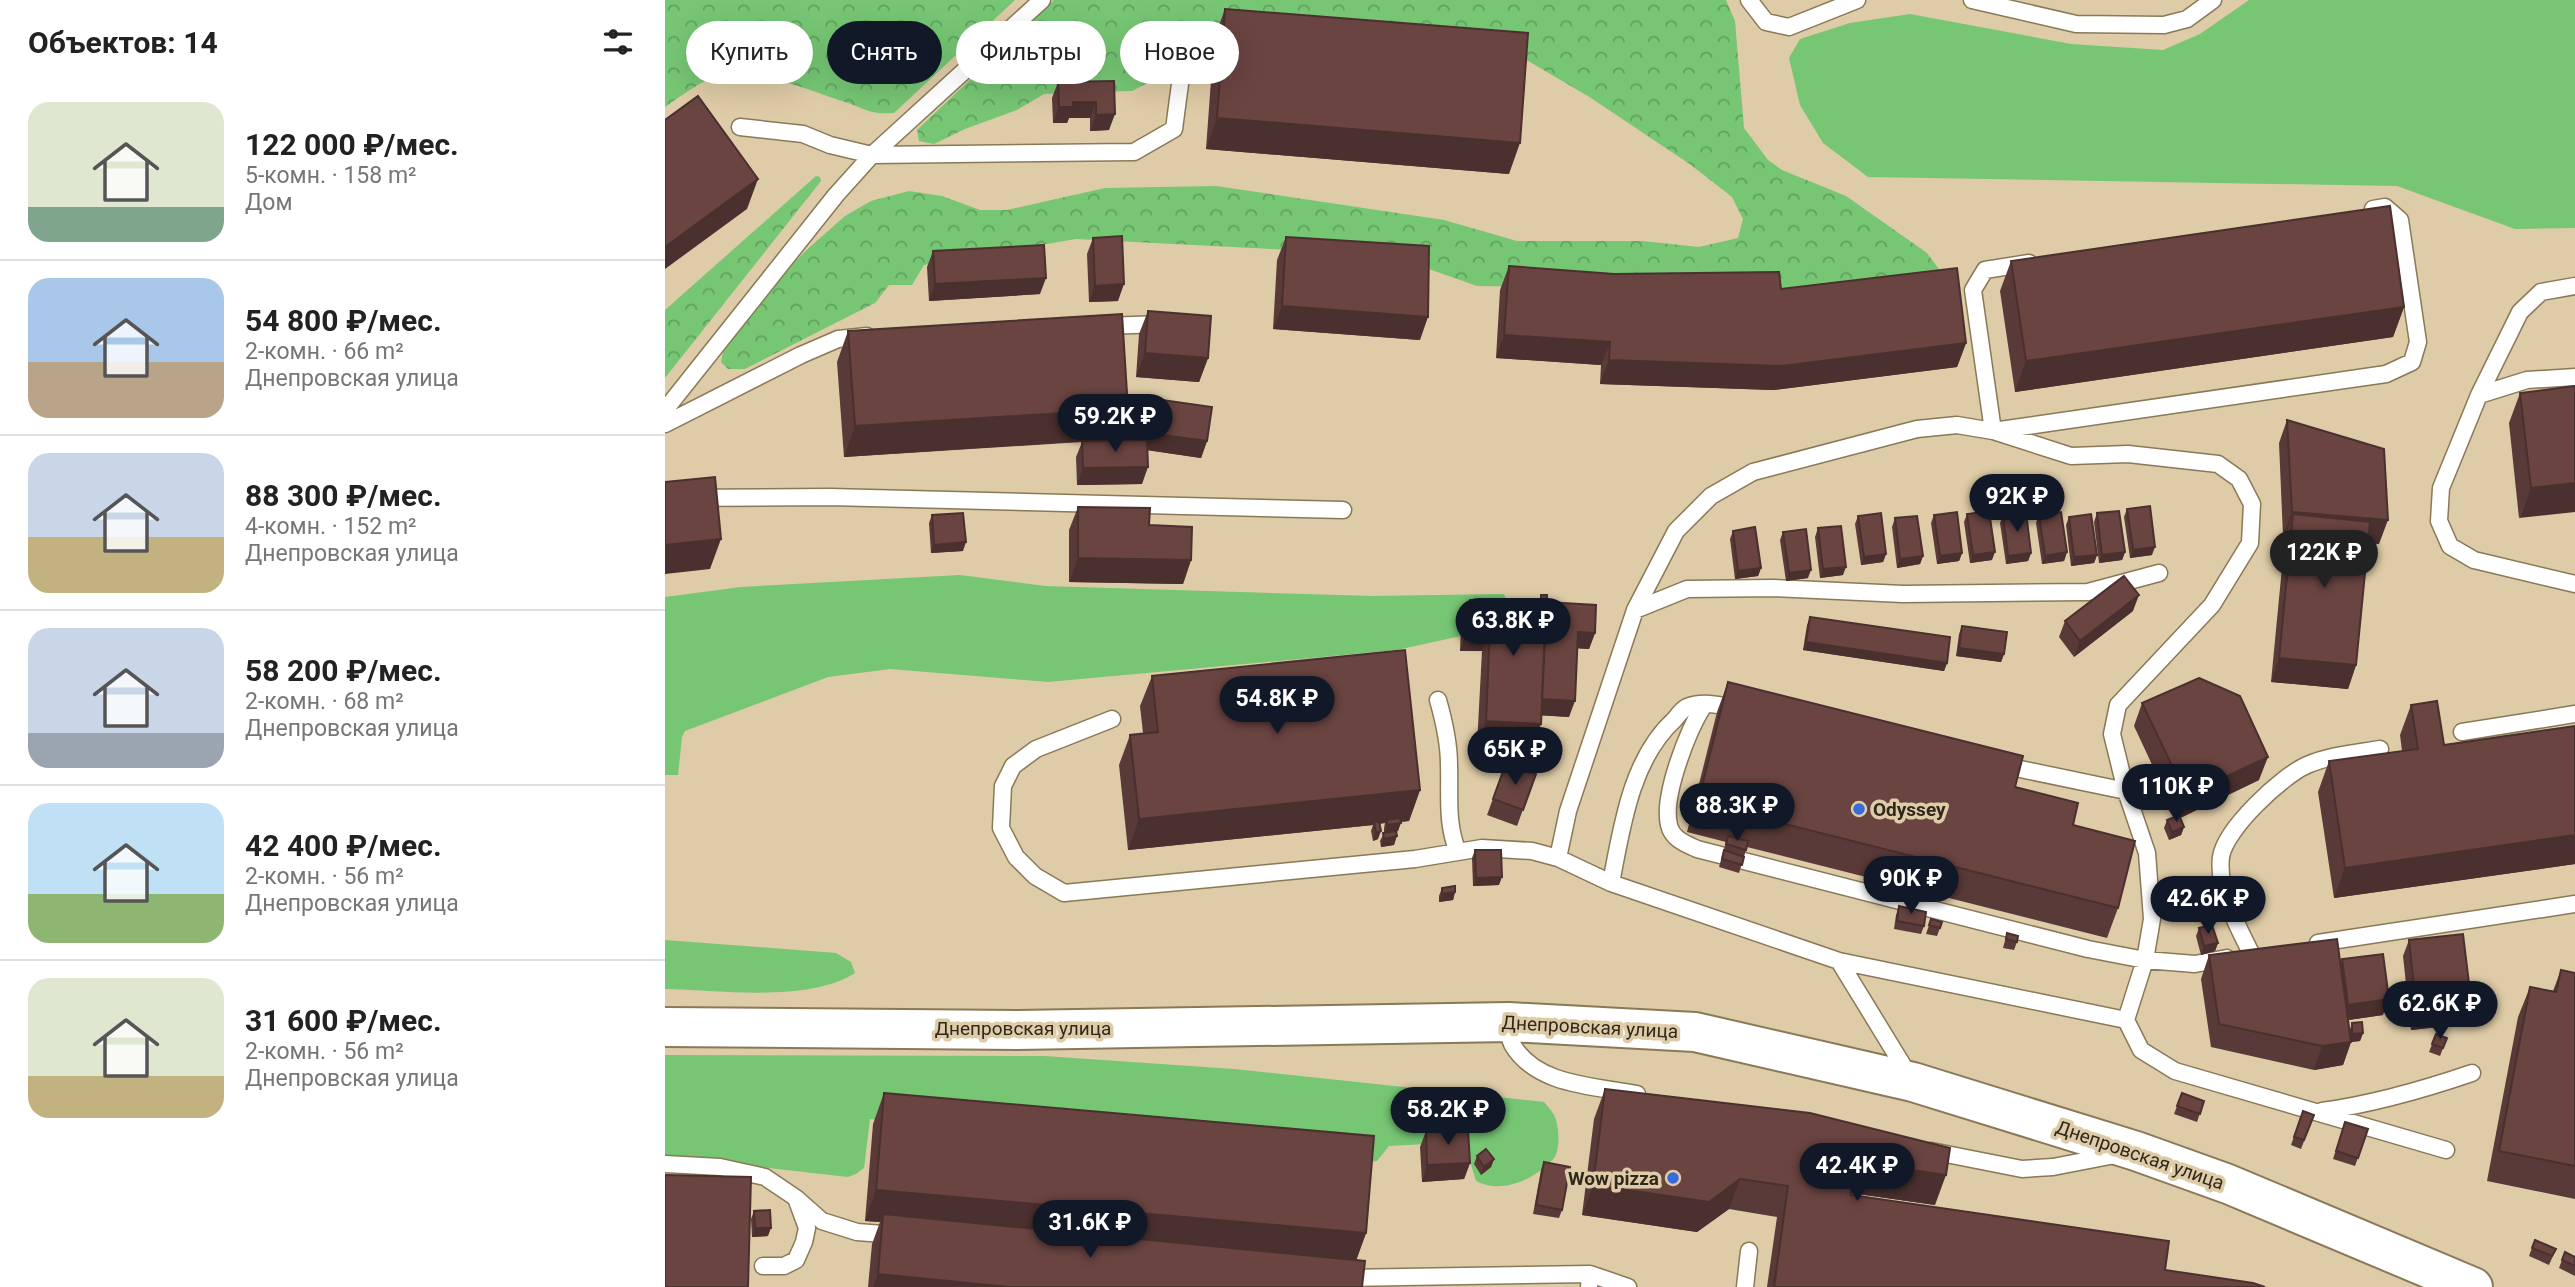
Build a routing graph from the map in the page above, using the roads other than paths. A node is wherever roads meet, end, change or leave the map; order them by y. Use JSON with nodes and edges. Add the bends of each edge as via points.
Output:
{"nodes":[{"id":1,"x":1042,"y":0,"type":"edge"},
{"id":2,"x":1749,"y":0,"type":"edge"},
{"id":3,"x":1857,"y":0,"type":"edge"},
{"id":4,"x":1972,"y":0,"type":"edge"},
{"id":5,"x":2213,"y":0,"type":"edge"},
{"id":6,"x":1180,"y":84,"type":"edge"},
{"id":7,"x":740,"y":127,"type":"dead end"},
{"id":8,"x":872,"y":155,"type":"junction"},
{"id":9,"x":2357,"y":211,"type":"edge"},
{"id":10,"x":2040,"y":261,"type":"edge"},
{"id":11,"x":2575,"y":286,"type":"edge"},
{"id":12,"x":1181,"y":324,"type":"edge"},
{"id":13,"x":1087,"y":326,"type":"edge"},
{"id":14,"x":878,"y":335,"type":"edge"},
{"id":15,"x":2575,"y":377,"type":"edge"},
{"id":16,"x":2479,"y":395,"type":"junction"},
{"id":17,"x":665,"y":410,"type":"edge"},
{"id":18,"x":665,"y":424,"type":"edge"},
{"id":19,"x":1993,"y":431,"type":"junction"},
{"id":20,"x":665,"y":498,"type":"edge"},
{"id":21,"x":1343,"y":510,"type":"dead end"},
{"id":22,"x":2159,"y":573,"type":"dead end"},
{"id":23,"x":2575,"y":584,"type":"edge"},
{"id":24,"x":1635,"y":610,"type":"junction"},
{"id":25,"x":1438,"y":700,"type":"dead end"},
{"id":26,"x":1704,"y":705,"type":"junction"},
{"id":27,"x":1754,"y":712,"type":"edge"},
{"id":28,"x":2575,"y":714,"type":"edge"},
{"id":29,"x":1112,"y":719,"type":"dead end"},
{"id":30,"x":2462,"y":732,"type":"dead end"},
{"id":31,"x":2380,"y":749,"type":"dead end"},
{"id":32,"x":1984,"y":761,"type":"edge"},
{"id":33,"x":2126,"y":791,"type":"junction"},
{"id":34,"x":1458,"y":852,"type":"junction"},
{"id":35,"x":1558,"y":859,"type":"junction"},
{"id":36,"x":1611,"y":883,"type":"junction"},
{"id":37,"x":2575,"y":904,"type":"edge"},
{"id":38,"x":2305,"y":945,"type":"edge"},
{"id":39,"x":2145,"y":960,"type":"junction"},
{"id":40,"x":1839,"y":961,"type":"junction"},
{"id":41,"x":2126,"y":1020,"type":"junction"},
{"id":42,"x":1509,"y":1022,"type":"junction"},
{"id":43,"x":665,"y":1027,"type":"edge"},
{"id":44,"x":2472,"y":1073,"type":"dead end"},
{"id":45,"x":1913,"y":1082,"type":"junction"},
{"id":46,"x":1658,"y":1098,"type":"edge"},
{"id":47,"x":2316,"y":1112,"type":"junction"},
{"id":48,"x":1914,"y":1148,"type":"edge"},
{"id":49,"x":2446,"y":1150,"type":"dead end"},
{"id":50,"x":2136,"y":1151,"type":"junction"},
{"id":51,"x":665,"y":1164,"type":"edge"},
{"id":52,"x":796,"y":1198,"type":"junction"},
{"id":53,"x":912,"y":1237,"type":"edge"},
{"id":54,"x":1749,"y":1251,"type":"dead end"},
{"id":55,"x":763,"y":1266,"type":"dead end"},
{"id":56,"x":1327,"y":1276,"type":"edge"},
{"id":57,"x":1589,"y":1280,"type":"edge"},
{"id":58,"x":2470,"y":1286,"type":"edge"},
{"id":59,"x":1627,"y":1287,"type":"edge"},
{"id":60,"x":1745,"y":1287,"type":"edge"}],
"edges":[{"from":1,"to":8,"type":"lane"},
{"from":2,"to":3,"type":"lane","via":[[1766,22],[1789,27]]},
{"from":4,"to":5,"type":"lane","via":[[2075,24],[2164,25],[2187,19]]},
{"from":6,"to":8,"type":"lane","via":[[1174,129],[1134,152]]},
{"from":7,"to":8,"type":"lane","via":[[803,134]]},
{"from":8,"to":17,"type":"lane"},
{"from":9,"to":19,"type":"lane","via":[[2385,207],[2400,220],[2419,342],[2412,362],[2386,374]]},
{"from":10,"to":19,"type":"lane","via":[[1985,270],[1973,290]]},
{"from":11,"to":16,"type":"lane","via":[[2541,292],[2519,312]]},
{"from":12,"to":13,"type":"lane"},
{"from":14,"to":18,"type":"lane","via":[[838,339]]},
{"from":15,"to":16,"type":"lane","via":[[2527,380]]},
{"from":16,"to":23,"type":"lane","via":[[2441,488],[2439,521],[2450,546],[2474,560]]},
{"from":19,"to":24,"type":"lane","via":[[1957,425],[1917,429],[1753,471],[1711,496],[1676,531]]},
{"from":19,"to":33,"type":"lane","via":[[2071,456],[2128,454],[2218,464],[2239,479],[2252,503],[2250,543],[2212,605],[2118,705],[2112,734]]},
{"from":20,"to":21,"type":"lane","via":[[830,497]]},
{"from":22,"to":24,"type":"lane","via":[[2088,592],[1687,589]]},
{"from":24,"to":35,"type":"lane","via":[[1568,811]]},
{"from":25,"to":34,"type":"lane","via":[[1450,762],[1451,836]]},
{"from":26,"to":27,"type":"lane"},
{"from":26,"to":36,"type":"lane","via":[[1686,707],[1663,729],[1643,762],[1623,821]]},
{"from":26,"to":39,"type":"lane","via":[[1692,724],[1668,799],[1669,827],[1679,841]]},
{"from":28,"to":30,"type":"lane"},
{"from":29,"to":34,"type":"lane","via":[[1036,749],[1013,766],[1003,786],[1001,828],[1016,857],[1035,876],[1065,893]]},
{"from":31,"to":39,"type":"lane","via":[[2305,766],[2248,812],[2232,831],[2221,856],[2223,882],[2233,914],[2258,952],[2195,964]]},
{"from":32,"to":33,"type":"lane"},
{"from":33,"to":39,"type":"lane","via":[[2147,853],[2153,919]]},
{"from":34,"to":35,"type":"lane","via":[[1482,848],[1532,851]]},
{"from":35,"to":36,"type":"lane"},
{"from":36,"to":40,"type":"lane"},
{"from":37,"to":38,"type":"lane"},
{"from":39,"to":41,"type":"lane"},
{"from":40,"to":41,"type":"lane"},
{"from":40,"to":45,"type":"lane"},
{"from":41,"to":47,"type":"lane","via":[[2141,1050],[2175,1071]]},
{"from":42,"to":43,"type":"main road","name":"Днепровская улица","via":[[1017,1030]]},
{"from":42,"to":45,"type":"main road","name":"Днепровская улица","via":[[1695,1032]]},
{"from":42,"to":46,"type":"lane","via":[[1510,1042],[1550,1077]]},
{"from":44,"to":47,"type":"lane","via":[[2411,1094]]},
{"from":45,"to":50,"type":"main road","name":"Днепровская улица"},
{"from":47,"to":49,"type":"lane"},
{"from":48,"to":50,"type":"lane","via":[[2022,1169]]},
{"from":50,"to":58,"type":"main road","name":"Днепровская улица","via":[[2228,1184]]},
{"from":51,"to":52,"type":"lane","via":[[720,1167],[765,1177]]},
{"from":52,"to":53,"type":"lane","via":[[822,1221],[857,1232]]},
{"from":52,"to":55,"type":"lane","via":[[807,1227],[796,1260],[784,1266]]},
{"from":54,"to":60,"type":"lane"},
{"from":56,"to":57,"type":"lane"},
{"from":57,"to":59,"type":"lane"}]}
